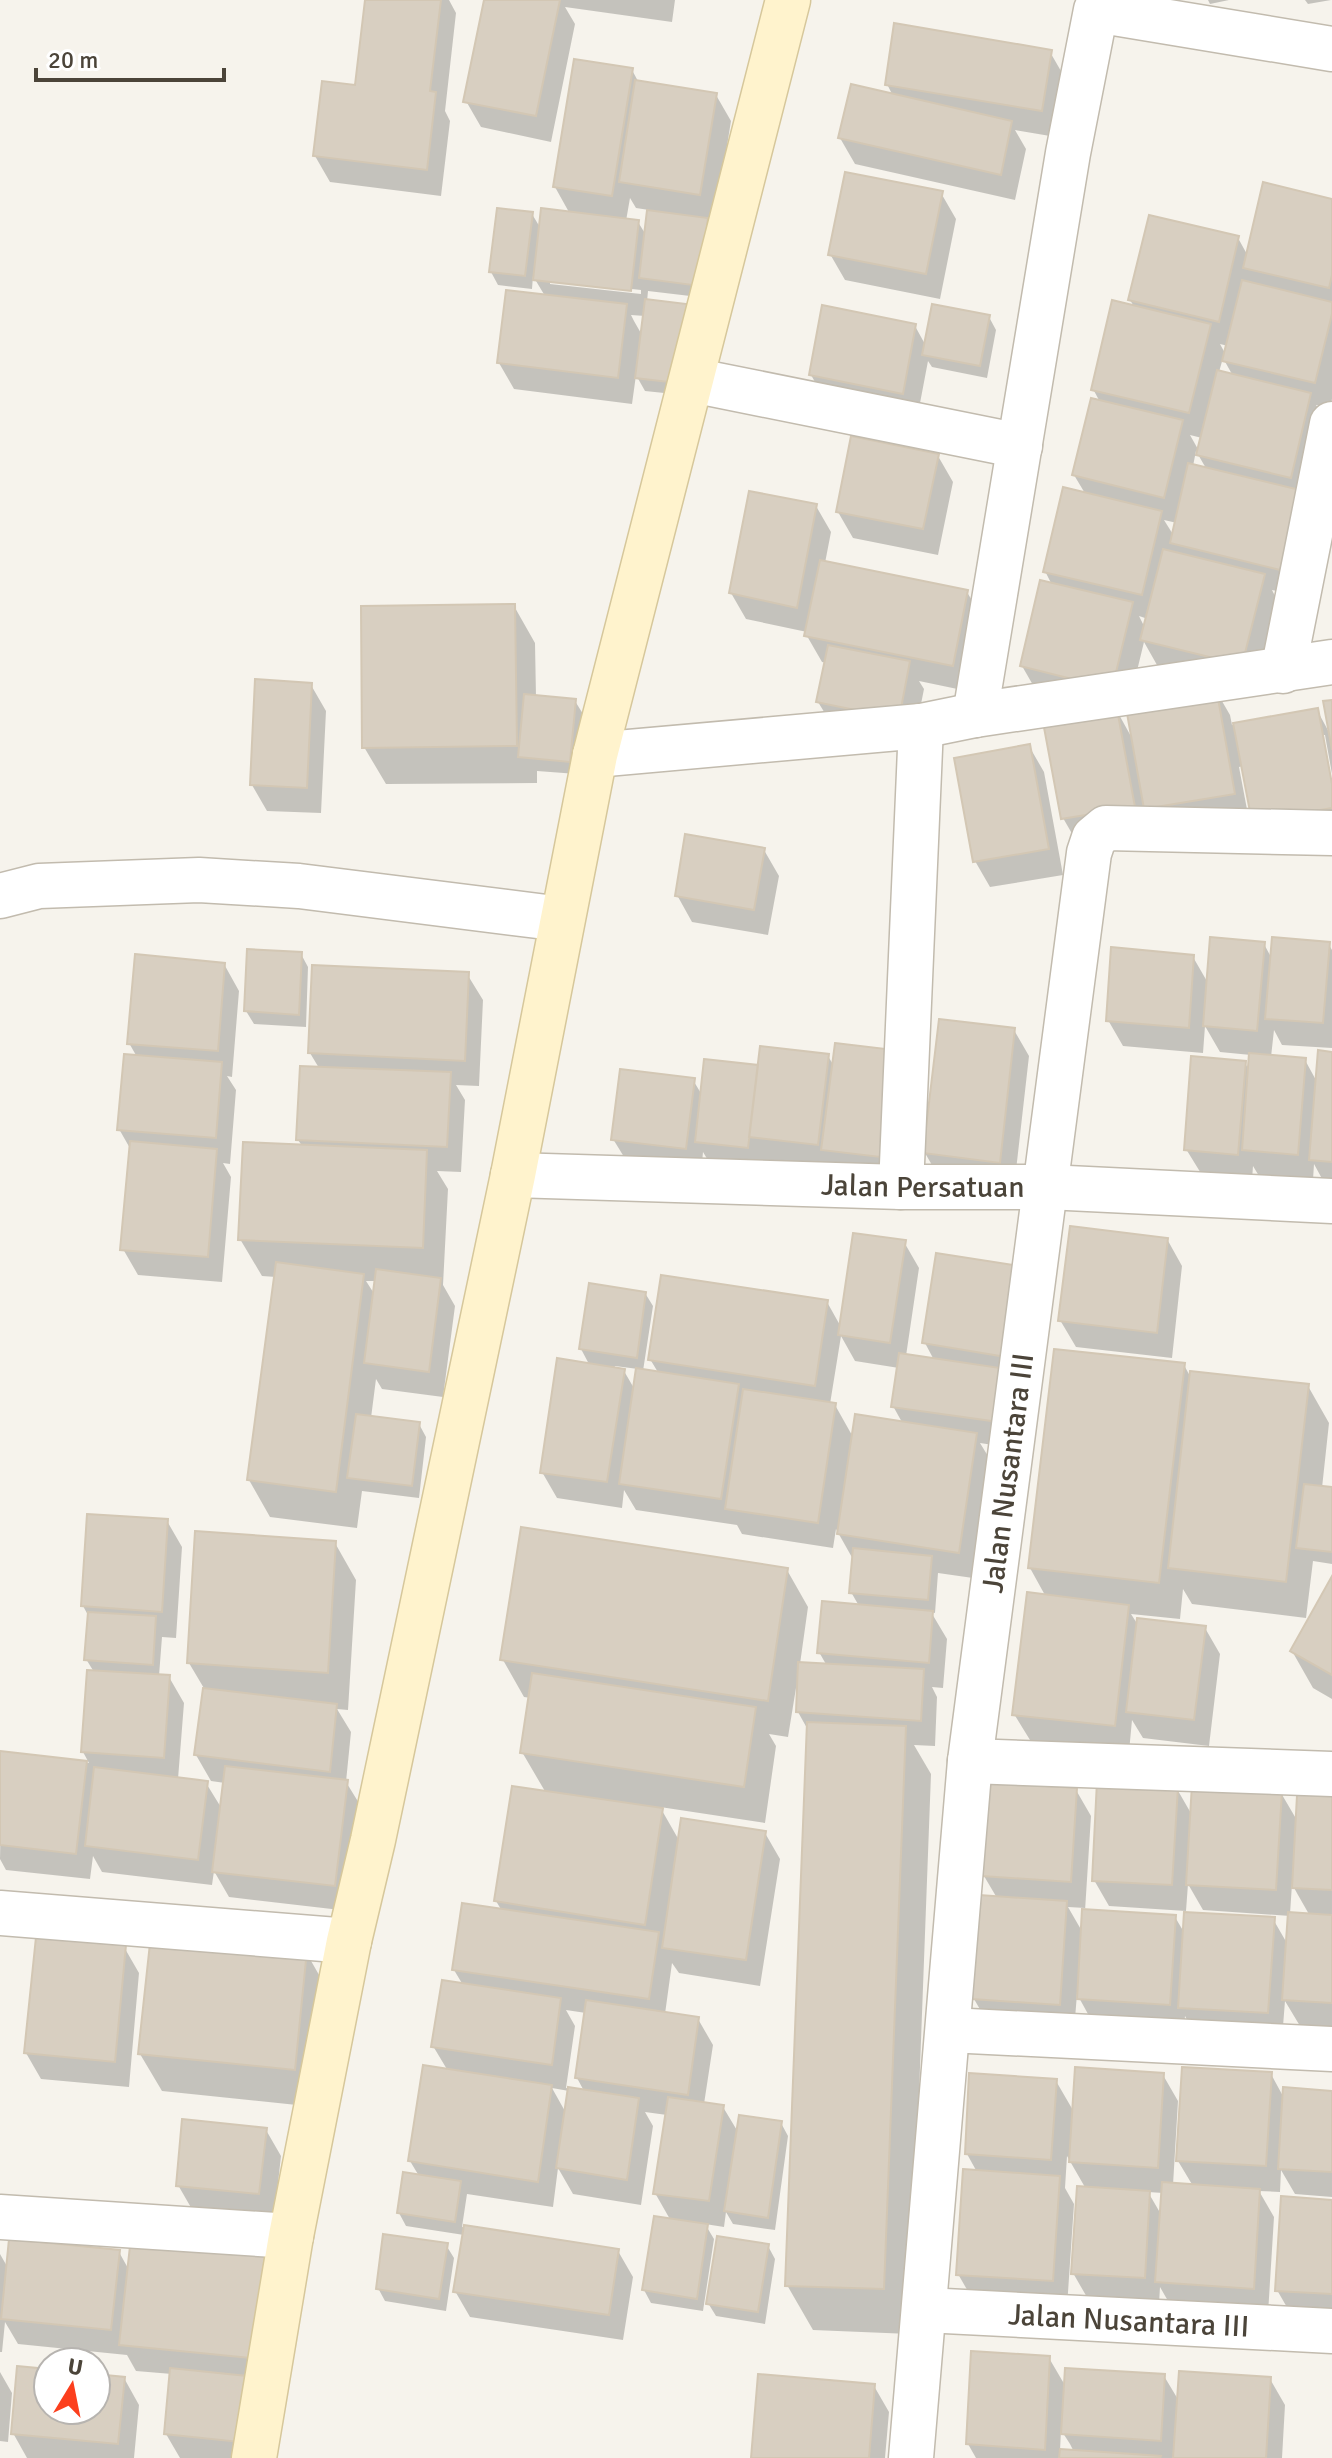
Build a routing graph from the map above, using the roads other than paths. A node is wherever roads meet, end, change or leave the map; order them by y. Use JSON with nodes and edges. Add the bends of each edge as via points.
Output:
{"nodes":[{"id":1,"x":788,"y":0,"type":"edge"},
{"id":2,"x":1332,"y":49,"type":"edge"},
{"id":3,"x":692,"y":380,"type":"junction"},
{"id":4,"x":1332,"y":424,"type":"edge"},
{"id":5,"x":1020,"y":446,"type":"junction"},
{"id":6,"x":1332,"y":662,"type":"edge"},
{"id":7,"x":1283,"y":671,"type":"junction"},
{"id":8,"x":975,"y":715,"type":"junction"},
{"id":9,"x":921,"y":726,"type":"junction"},
{"id":10,"x":595,"y":755,"type":"junction"},
{"id":11,"x":1332,"y":833,"type":"edge"},
{"id":12,"x":0,"y":896,"type":"edge"},
{"id":13,"x":562,"y":919,"type":"junction"},
{"id":14,"x":513,"y":1175,"type":"junction"},
{"id":15,"x":901,"y":1187,"type":"junction"},
{"id":16,"x":1047,"y":1187,"type":"junction"},
{"id":17,"x":1332,"y":1201,"type":"edge"},
{"id":18,"x":970,"y":1761,"type":"junction"},
{"id":19,"x":1332,"y":1774,"type":"edge"},
{"id":20,"x":0,"y":1913,"type":"edge"},
{"id":21,"x":349,"y":1941,"type":"junction"},
{"id":22,"x":949,"y":2030,"type":"junction"},
{"id":23,"x":1332,"y":2049,"type":"edge"},
{"id":24,"x":0,"y":2217,"type":"edge"},
{"id":25,"x":291,"y":2236,"type":"junction"},
{"id":26,"x":925,"y":2310,"type":"junction"},
{"id":27,"x":1332,"y":2331,"type":"edge"},
{"id":28,"x":254,"y":2458,"type":"edge"},
{"id":29,"x":911,"y":2458,"type":"edge"}],
"edges":[{"from":1,"to":3,"type":"main road"},
{"from":2,"to":5,"type":"street","via":[[1096,10]]},
{"from":3,"to":5,"type":"street"},
{"from":3,"to":10,"type":"main road"},
{"from":4,"to":7,"type":"street"},
{"from":5,"to":8,"type":"street"},
{"from":6,"to":7,"type":"street"},
{"from":7,"to":8,"type":"street"},
{"from":8,"to":9,"type":"street"},
{"from":9,"to":10,"type":"street"},
{"from":9,"to":15,"type":"street"},
{"from":10,"to":13,"type":"main road"},
{"from":11,"to":16,"type":"street","name":"Jalan Nusantara III","via":[[1129,827],[1106,828],[1094,838]]},
{"from":12,"to":13,"type":"street","via":[[39,886],[199,880],[299,886]]},
{"from":13,"to":14,"type":"main road"},
{"from":14,"to":15,"type":"street","name":"Jalan Persatuan"},
{"from":14,"to":21,"type":"main road"},
{"from":15,"to":16,"type":"street","name":"Jalan Persatuan"},
{"from":16,"to":17,"type":"street","name":"Jalan Persatuan"},
{"from":16,"to":18,"type":"street","name":"Jalan Nusantara III"},
{"from":18,"to":19,"type":"street"},
{"from":18,"to":22,"type":"street","name":"Jalan Nusantara III"},
{"from":20,"to":21,"type":"street"},
{"from":21,"to":25,"type":"main road"},
{"from":22,"to":23,"type":"street"},
{"from":22,"to":26,"type":"street","name":"Jalan Nusantara III"},
{"from":24,"to":25,"type":"street"},
{"from":25,"to":28,"type":"main road"},
{"from":26,"to":27,"type":"street","name":"Jalan Nusantara III"},
{"from":26,"to":29,"type":"street","name":"Jalan Nusantara III"}]}
